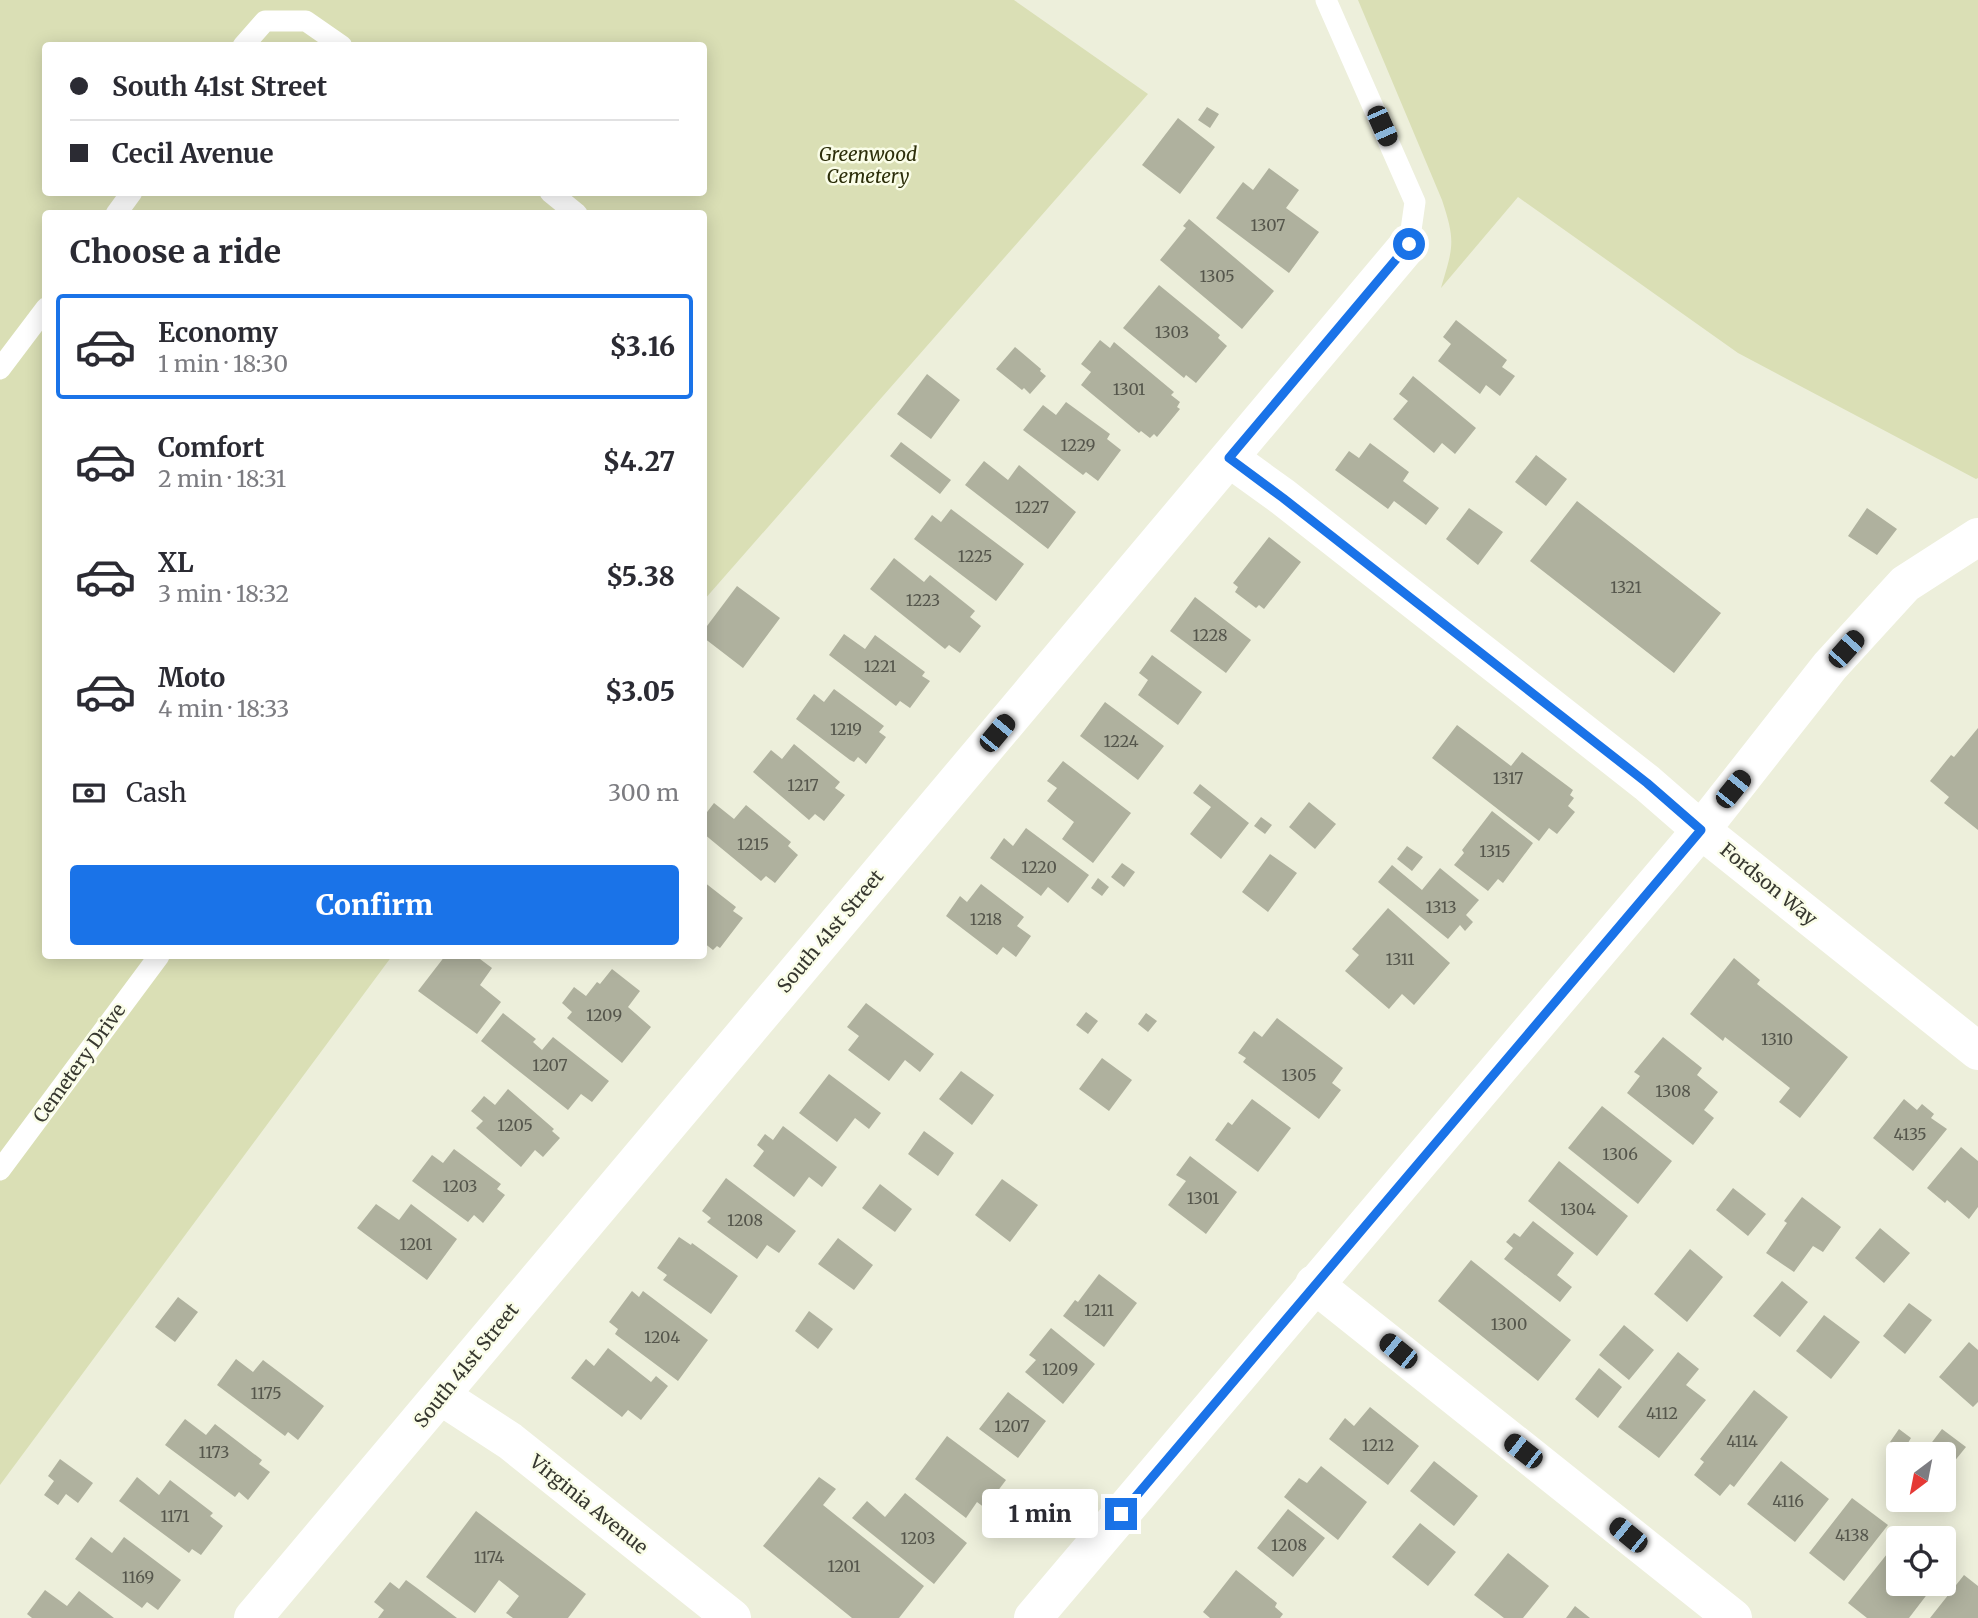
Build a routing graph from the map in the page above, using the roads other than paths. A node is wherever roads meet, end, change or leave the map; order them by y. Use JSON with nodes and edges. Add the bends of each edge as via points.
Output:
{"nodes":[{"id":1,"x":1326,"y":0,"type":"edge"},
{"id":2,"x":247,"y":42,"type":"edge"},
{"id":3,"x":336,"y":42,"type":"edge"},
{"id":4,"x":555,"y":196,"type":"edge"},
{"id":5,"x":572,"y":210,"type":"edge"},
{"id":6,"x":1409,"y":244,"type":"joint"},
{"id":7,"x":42,"y":313,"type":"edge"},
{"id":8,"x":0,"y":369,"type":"edge"},
{"id":9,"x":1229,"y":458,"type":"junction"},
{"id":10,"x":1978,"y":537,"type":"edge"},
{"id":11,"x":1701,"y":830,"type":"junction"},
{"id":12,"x":157,"y":959,"type":"edge"},
{"id":13,"x":1978,"y":1051,"type":"edge"},
{"id":14,"x":0,"y":1170,"type":"edge"},
{"id":15,"x":1314,"y":1284,"type":"junction"},
{"id":16,"x":441,"y":1396,"type":"junction"},
{"id":17,"x":253,"y":1618,"type":"edge"},
{"id":18,"x":732,"y":1618,"type":"edge"},
{"id":19,"x":1033,"y":1618,"type":"edge"},
{"id":20,"x":1733,"y":1618,"type":"edge"}],
"edges":[{"from":1,"to":6,"type":"lane","via":[[1415,202]]},
{"from":2,"to":3,"type":"lane","via":[[265,21],[306,21]]},
{"from":4,"to":5,"type":"lane"},
{"from":6,"to":9,"type":"street","name":"South 41st Street"},
{"from":7,"to":8,"type":"lane"},
{"from":9,"to":11,"type":"street","name":"Fordson Way"},
{"from":9,"to":16,"type":"street","name":"South 41st Street"},
{"from":10,"to":11,"type":"street","via":[[1905,584],[1830,666]]},
{"from":11,"to":13,"type":"street","name":"Fordson Way"},
{"from":11,"to":15,"type":"street"},
{"from":12,"to":14,"type":"lane","name":"Cemetery Drive"},
{"from":15,"to":19,"type":"street"},
{"from":15,"to":20,"type":"street"},
{"from":16,"to":17,"type":"street","name":"South 41st Street"},
{"from":16,"to":18,"type":"street","name":"Virginia Avenue","via":[[510,1441]]}]}
